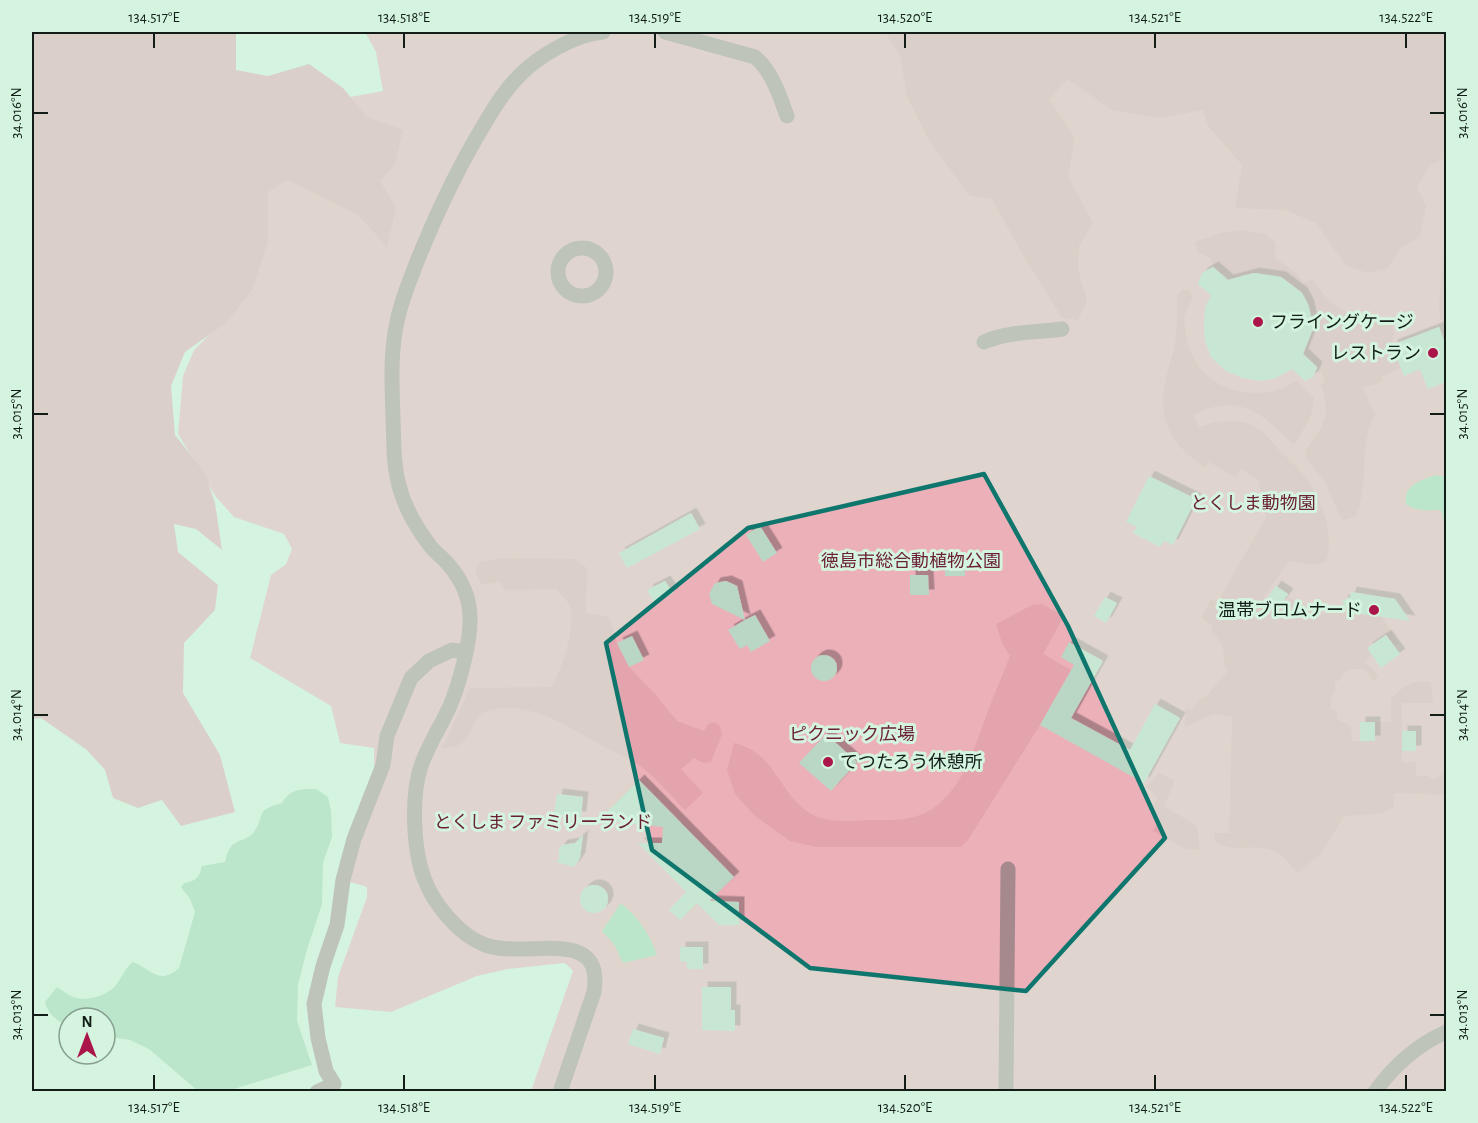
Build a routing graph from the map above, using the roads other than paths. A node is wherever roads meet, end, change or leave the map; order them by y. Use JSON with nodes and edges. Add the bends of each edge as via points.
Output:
{"nodes":[{"id":1,"x":603,"y":32,"type":"edge"},
{"id":2,"x":665,"y":32,"type":"edge"},
{"id":3,"x":787,"y":116,"type":"dead end"},
{"id":4,"x":1062,"y":329,"type":"dead end"},
{"id":5,"x":984,"y":342,"type":"dead end"},
{"id":6,"x":465,"y":652,"type":"junction"},
{"id":7,"x":1008,"y":869,"type":"dead end"},
{"id":8,"x":1446,"y":1032,"type":"edge"},
{"id":9,"x":337,"y":1088,"type":"edge"},
{"id":10,"x":317,"y":1092,"type":"edge"},
{"id":11,"x":560,"y":1092,"type":"edge"},
{"id":12,"x":1006,"y":1092,"type":"edge"},
{"id":13,"x":1375,"y":1092,"type":"edge"}],
"edges":[{"from":1,"to":6,"type":"street","via":[[545,54],[519,75],[495,106],[449,186],[397,321],[392,352],[395,463],[400,489],[419,530],[459,578],[468,598],[471,621]]},
{"from":2,"to":3,"type":"street","via":[[755,57],[766,67]]},
{"from":4,"to":5,"type":"street","via":[[997,336]]},
{"from":6,"to":9,"type":"street","via":[[452,650],[429,661],[411,678],[387,736],[383,765],[354,839],[337,925],[314,1004],[326,1071]]},
{"from":6,"to":11,"type":"street","via":[[451,705],[420,767],[415,813],[418,857],[433,897],[462,931],[482,944],[502,950],[564,948],[578,951],[594,967],[594,992]]},
{"from":7,"to":12,"type":"street"},
{"from":8,"to":13,"type":"street","via":[[1411,1052]]},
{"from":9,"to":10,"type":"street"}]}
